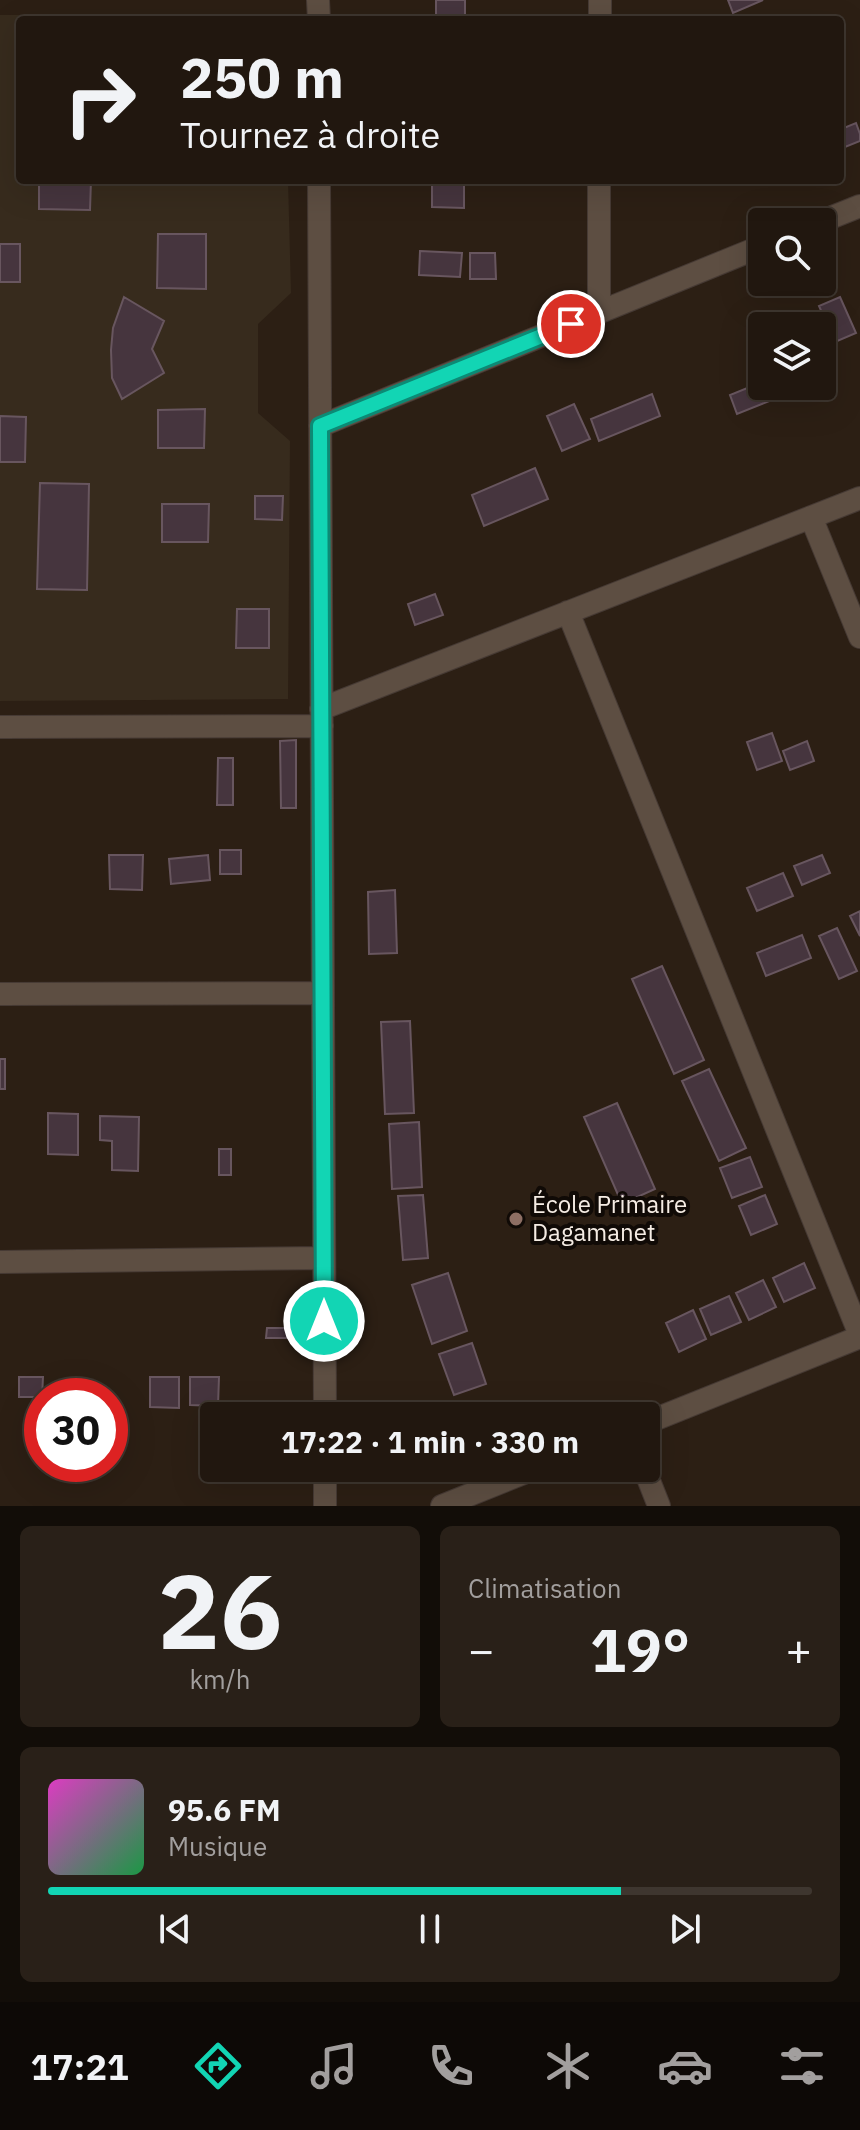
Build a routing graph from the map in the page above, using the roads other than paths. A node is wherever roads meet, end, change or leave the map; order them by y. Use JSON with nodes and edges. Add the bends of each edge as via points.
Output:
{"nodes":[{"id":1,"x":319,"y":184,"type":"edge"},
{"id":2,"x":599,"y":184,"type":"edge"},
{"id":3,"x":860,"y":206,"type":"edge"},
{"id":4,"x":836,"y":216,"type":"edge"},
{"id":5,"x":748,"y":252,"type":"edge"},
{"id":6,"x":599,"y":313,"type":"junction"},
{"id":7,"x":320,"y":426,"type":"junction"},
{"id":8,"x":860,"y":498,"type":"edge"},
{"id":9,"x":811,"y":517,"type":"junction"},
{"id":10,"x":568,"y":612,"type":"junction"},
{"id":11,"x":860,"y":637,"type":"edge"},
{"id":12,"x":322,"y":718,"type":"junction"},
{"id":13,"x":0,"y":727,"type":"edge"},
{"id":14,"x":323,"y":993,"type":"junction"},
{"id":15,"x":0,"y":994,"type":"edge"},
{"id":16,"x":324,"y":1258,"type":"junction"},
{"id":17,"x":0,"y":1262,"type":"edge"},
{"id":18,"x":860,"y":1336,"type":"edge"},
{"id":19,"x":325,"y":1402,"type":"edge"},
{"id":20,"x":660,"y":1417,"type":"edge"},
{"id":21,"x":325,"y":1482,"type":"edge"},
{"id":22,"x":501,"y":1482,"type":"edge"},
{"id":23,"x":650,"y":1482,"type":"edge"},
{"id":24,"x":325,"y":1506,"type":"edge"},
{"id":25,"x":442,"y":1506,"type":"edge"},
{"id":26,"x":659,"y":1506,"type":"edge"}],
"edges":[{"from":1,"to":7,"type":"street"},
{"from":2,"to":6,"type":"street"},
{"from":3,"to":4,"type":"street"},
{"from":5,"to":6,"type":"street"},
{"from":6,"to":7,"type":"street"},
{"from":7,"to":12,"type":"street"},
{"from":8,"to":9,"type":"street"},
{"from":9,"to":10,"type":"street"},
{"from":9,"to":11,"type":"street"},
{"from":10,"to":12,"type":"street"},
{"from":10,"to":18,"type":"street"},
{"from":12,"to":13,"type":"street"},
{"from":12,"to":14,"type":"street"},
{"from":14,"to":15,"type":"street"},
{"from":14,"to":16,"type":"street"},
{"from":16,"to":17,"type":"street"},
{"from":16,"to":19,"type":"street"},
{"from":18,"to":20,"type":"street"},
{"from":21,"to":24,"type":"street"},
{"from":22,"to":25,"type":"street"},
{"from":23,"to":26,"type":"street"}]}
